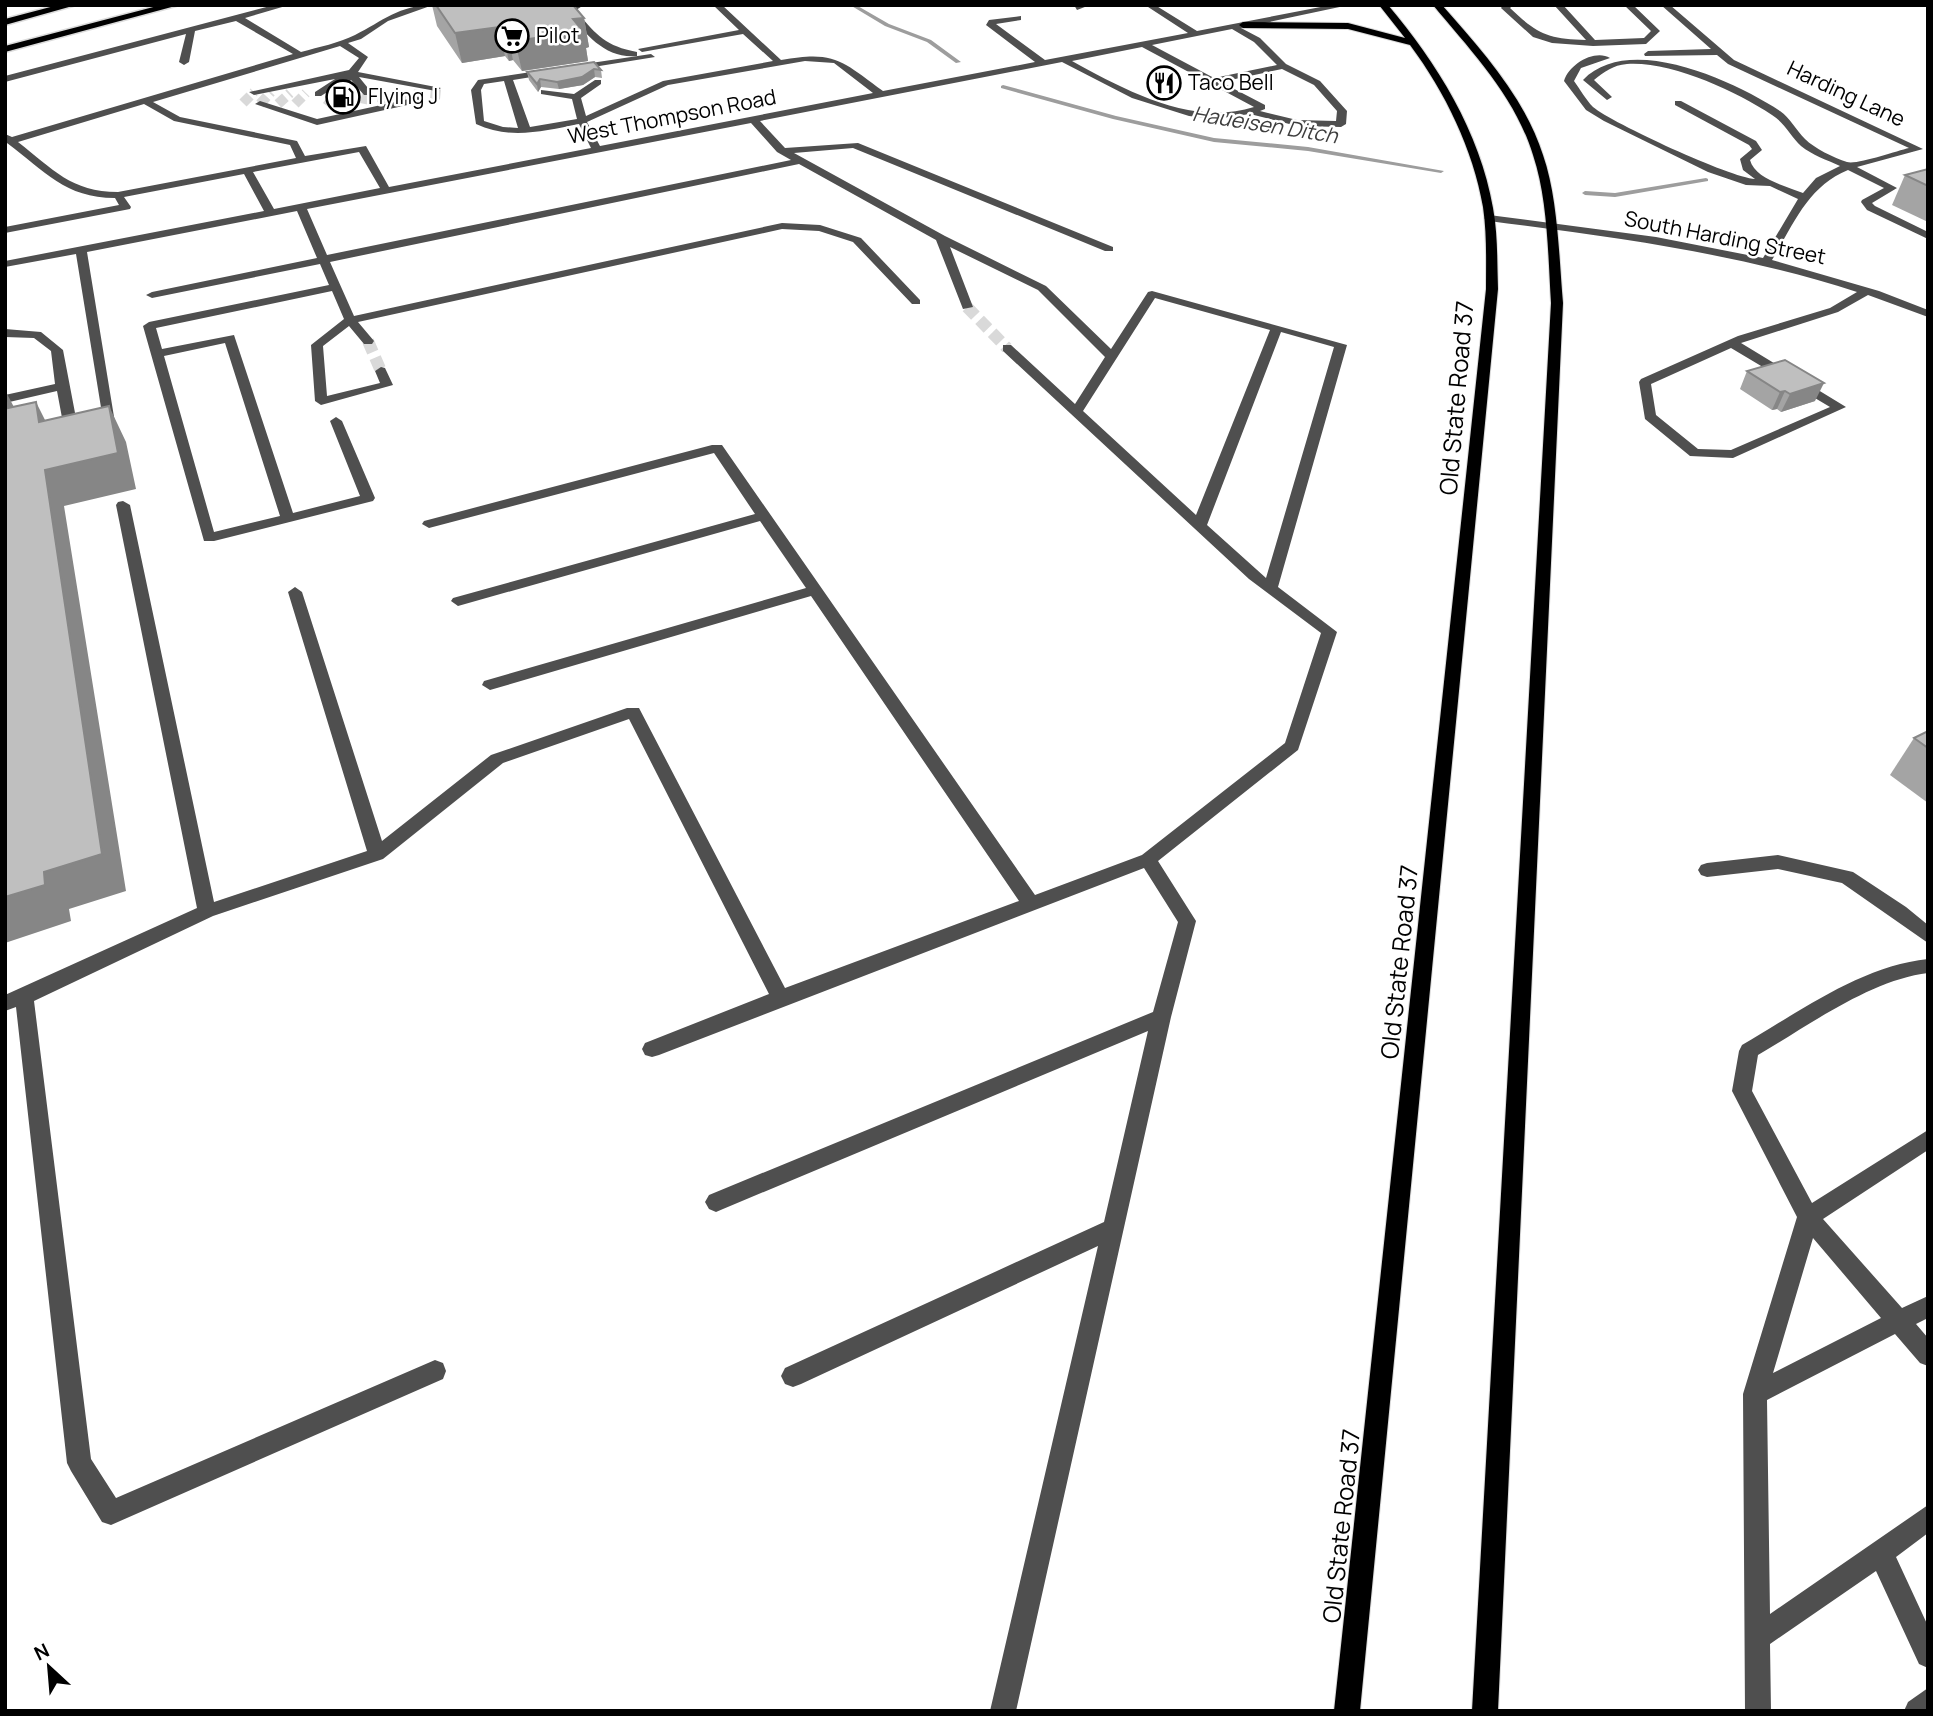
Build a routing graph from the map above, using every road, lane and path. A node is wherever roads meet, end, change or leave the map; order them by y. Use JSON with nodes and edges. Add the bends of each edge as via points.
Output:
{"nodes":[{"id":1,"x":71,"y":5,"type":"edge"},
{"id":2,"x":174,"y":5,"type":"edge"},
{"id":3,"x":285,"y":5,"type":"edge"},
{"id":4,"x":429,"y":5,"type":"edge"},
{"id":5,"x":579,"y":5,"type":"edge"},
{"id":6,"x":717,"y":5,"type":"edge"},
{"id":7,"x":1149,"y":5,"type":"edge"},
{"id":8,"x":1345,"y":5,"type":"edge"},
{"id":9,"x":1383,"y":5,"type":"edge"},
{"id":10,"x":1437,"y":5,"type":"edge"},
{"id":11,"x":1509,"y":5,"type":"edge"},
{"id":12,"x":1558,"y":5,"type":"edge"},
{"id":13,"x":1628,"y":5,"type":"edge"},
{"id":14,"x":1665,"y":5,"type":"edge"},
{"id":15,"x":238,"y":18,"type":"junction"},
{"id":16,"x":1018,"y":18,"type":"dead end"},
{"id":17,"x":5,"y":22,"type":"edge"},
{"id":18,"x":1238,"y":26,"type":"junction"},
{"id":19,"x":191,"y":30,"type":"junction"},
{"id":20,"x":745,"y":31,"type":"junction"},
{"id":21,"x":1198,"y":35,"type":"junction"},
{"id":22,"x":341,"y":43,"type":"junction"},
{"id":23,"x":1414,"y":43,"type":"junction"},
{"id":24,"x":1592,"y":43,"type":"junction"},
{"id":25,"x":1146,"y":45,"type":"junction"},
{"id":26,"x":5,"y":49,"type":"edge"},
{"id":27,"x":1717,"y":52,"type":"junction"},
{"id":28,"x":302,"y":56,"type":"junction"},
{"id":29,"x":1066,"y":61,"type":"junction"},
{"id":30,"x":184,"y":62,"type":"dead end"},
{"id":31,"x":780,"y":63,"type":"junction"},
{"id":32,"x":1045,"y":65,"type":"junction"},
{"id":33,"x":1283,"y":66,"type":"junction"},
{"id":34,"x":656,"y":67,"type":"junction"},
{"id":35,"x":589,"y":72,"type":"edge"},
{"id":36,"x":350,"y":73,"type":"junction"},
{"id":37,"x":557,"y":74,"type":"junction"},
{"id":38,"x":573,"y":75,"type":"edge"},
{"id":39,"x":508,"y":77,"type":"junction"},
{"id":40,"x":5,"y":79,"type":"edge"},
{"id":41,"x":180,"y":81,"type":"dead end"},
{"id":42,"x":1212,"y":81,"type":"junction"},
{"id":43,"x":536,"y":82,"type":"edge"},
{"id":44,"x":598,"y":82,"type":"dead end"},
{"id":45,"x":580,"y":85,"type":"edge"},
{"id":46,"x":562,"y":89,"type":"edge"},
{"id":47,"x":403,"y":91,"type":"dead end"},
{"id":48,"x":177,"y":92,"type":"junction"},
{"id":49,"x":254,"y":92,"type":"tunnel mouth"},
{"id":50,"x":271,"y":92,"type":"tunnel mouth"},
{"id":51,"x":384,"y":92,"type":"dead end"},
{"id":52,"x":544,"y":92,"type":"dead end"},
{"id":53,"x":289,"y":93,"type":"tunnel mouth"},
{"id":54,"x":306,"y":93,"type":"tunnel mouth"},
{"id":55,"x":318,"y":94,"type":"tunnel mouth"},
{"id":56,"x":335,"y":95,"type":"tunnel mouth"},
{"id":57,"x":351,"y":95,"type":"tunnel mouth"},
{"id":58,"x":883,"y":96,"type":"junction"},
{"id":59,"x":576,"y":97,"type":"junction"},
{"id":60,"x":1607,"y":97,"type":"dead end"},
{"id":61,"x":145,"y":101,"type":"junction"},
{"id":62,"x":400,"y":102,"type":"dead end"},
{"id":63,"x":243,"y":103,"type":"dead end"},
{"id":64,"x":382,"y":103,"type":"dead end"},
{"id":65,"x":1678,"y":103,"type":"dead end"},
{"id":66,"x":260,"y":104,"type":"dead end"},
{"id":67,"x":278,"y":104,"type":"dead end"},
{"id":68,"x":295,"y":104,"type":"dead end"},
{"id":69,"x":308,"y":104,"type":"tunnel mouth"},
{"id":70,"x":327,"y":106,"type":"tunnel mouth"},
{"id":71,"x":345,"y":106,"type":"tunnel mouth"},
{"id":72,"x":1252,"y":112,"type":"junction"},
{"id":73,"x":754,"y":120,"type":"junction"},
{"id":74,"x":582,"y":121,"type":"junction"},
{"id":75,"x":524,"y":130,"type":"junction"},
{"id":76,"x":306,"y":133,"type":"junction"},
{"id":77,"x":8,"y":139,"type":"edge"},
{"id":78,"x":597,"y":150,"type":"junction"},
{"id":79,"x":1925,"y":150,"type":"edge"},
{"id":80,"x":783,"y":151,"type":"junction"},
{"id":81,"x":302,"y":159,"type":"junction"},
{"id":82,"x":800,"y":161,"type":"junction"},
{"id":83,"x":1850,"y":168,"type":"junction"},
{"id":84,"x":247,"y":170,"type":"junction"},
{"id":85,"x":1771,"y":183,"type":"junction"},
{"id":86,"x":387,"y":192,"type":"junction"},
{"id":87,"x":118,"y":195,"type":"junction"},
{"id":88,"x":1805,"y":198,"type":"junction"},
{"id":89,"x":301,"y":208,"type":"junction"},
{"id":90,"x":271,"y":213,"type":"junction"},
{"id":91,"x":1489,"y":218,"type":"junction"},
{"id":92,"x":1552,"y":226,"type":"junction"},
{"id":93,"x":5,"y":230,"type":"edge"},
{"id":94,"x":1928,"y":236,"type":"edge"},
{"id":95,"x":941,"y":238,"type":"junction"},
{"id":96,"x":1109,"y":249,"type":"dead end"},
{"id":97,"x":81,"y":250,"type":"junction"},
{"id":98,"x":323,"y":258,"type":"junction"},
{"id":99,"x":1766,"y":262,"type":"junction"},
{"id":100,"x":5,"y":264,"type":"edge"},
{"id":101,"x":336,"y":288,"type":"junction"},
{"id":102,"x":1866,"y":291,"type":"junction"},
{"id":103,"x":152,"y":295,"type":"dead end"},
{"id":104,"x":916,"y":302,"type":"dead end"},
{"id":105,"x":967,"y":307,"type":"tunnel mouth"},
{"id":106,"x":1928,"y":314,"type":"edge"},
{"id":107,"x":350,"y":320,"type":"junction"},
{"id":108,"x":1277,"y":327,"type":"junction"},
{"id":109,"x":5,"y":333,"type":"edge"},
{"id":110,"x":368,"y":341,"type":"tunnel mouth"},
{"id":111,"x":1732,"y":343,"type":"junction"},
{"id":112,"x":1007,"y":348,"type":"tunnel mouth"},
{"id":113,"x":157,"y":354,"type":"junction"},
{"id":114,"x":1111,"y":356,"type":"junction"},
{"id":115,"x":381,"y":371,"type":"dead end"},
{"id":116,"x":62,"y":386,"type":"junction"},
{"id":117,"x":5,"y":399,"type":"edge"},
{"id":118,"x":1076,"y":412,"type":"junction"},
{"id":119,"x":336,"y":421,"type":"dead end"},
{"id":120,"x":112,"y":439,"type":"edge"},
{"id":121,"x":74,"y":441,"type":"edge"},
{"id":122,"x":122,"y":505,"type":"dead end"},
{"id":123,"x":763,"y":516,"type":"junction"},
{"id":124,"x":288,"y":518,"type":"junction"},
{"id":125,"x":429,"y":524,"type":"dead end"},
{"id":126,"x":1199,"y":526,"type":"junction"},
{"id":127,"x":1270,"y":589,"type":"junction"},
{"id":128,"x":814,"y":590,"type":"junction"},
{"id":129,"x":295,"y":592,"type":"dead end"},
{"id":130,"x":458,"y":601,"type":"dead end"},
{"id":131,"x":490,"y":685,"type":"dead end"},
{"id":132,"x":377,"y":854,"type":"junction"},
{"id":133,"x":1148,"y":860,"type":"junction"},
{"id":134,"x":1707,"y":870,"type":"dead end"},
{"id":135,"x":1031,"y":904,"type":"junction"},
{"id":136,"x":207,"y":911,"type":"junction"},
{"id":137,"x":1928,"y":936,"type":"edge"},
{"id":138,"x":1928,"y":966,"type":"edge"},
{"id":139,"x":780,"y":998,"type":"junction"},
{"id":140,"x":15,"y":1000,"type":"edge"},
{"id":141,"x":1161,"y":1017,"type":"junction"},
{"id":142,"x":652,"y":1049,"type":"dead end"},
{"id":143,"x":1928,"y":1139,"type":"edge"},
{"id":144,"x":716,"y":1202,"type":"dead end"},
{"id":145,"x":1808,"y":1217,"type":"junction"},
{"id":146,"x":1114,"y":1228,"type":"junction"},
{"id":147,"x":1928,"y":1306,"type":"edge"},
{"id":148,"x":1898,"y":1321,"type":"junction"},
{"id":149,"x":1928,"y":1355,"type":"edge"},
{"id":150,"x":435,"y":1371,"type":"dead end"},
{"id":151,"x":793,"y":1376,"type":"dead end"},
{"id":152,"x":1755,"y":1394,"type":"junction"},
{"id":153,"x":1928,"y":1517,"type":"edge"},
{"id":154,"x":1881,"y":1553,"type":"junction"},
{"id":155,"x":1758,"y":1637,"type":"junction"},
{"id":156,"x":1928,"y":1655,"type":"edge"},
{"id":157,"x":1928,"y":1701,"type":"edge"},
{"id":158,"x":1003,"y":1711,"type":"edge"},
{"id":159,"x":1347,"y":1711,"type":"edge"},
{"id":160,"x":1485,"y":1711,"type":"edge"},
{"id":161,"x":1758,"y":1711,"type":"edge"},
{"id":162,"x":1917,"y":1711,"type":"edge"}],
"edges":[{"from":1,"to":17,"type":"highway"},
{"from":2,"to":26,"type":"highway"},
{"from":3,"to":15,"type":"street"},
{"from":4,"to":22,"type":"street","via":[[384,19]]},
{"from":5,"to":34,"type":"street","via":[[571,9],[573,13],[605,48]]},
{"from":6,"to":20,"type":"street"},
{"from":7,"to":21,"type":"street"},
{"from":8,"to":18,"type":"street","name":"West Thompson Road"},
{"from":9,"to":23,"type":"main road"},
{"from":10,"to":92,"type":"main road","via":[[1479,52],[1524,120],[1539,156]]},
{"from":11,"to":24,"type":"street","via":[[1505,8],[1544,41]]},
{"from":12,"to":24,"type":"street"},
{"from":13,"to":24,"type":"street","via":[[1656,31],[1646,41]]},
{"from":14,"to":27,"type":"street","name":"Harding Lane"},
{"from":15,"to":19,"type":"street"},
{"from":15,"to":28,"type":"street"},
{"from":16,"to":32,"type":"street","via":[[986,21]]},
{"from":18,"to":21,"type":"street","name":"West Thompson Road"},
{"from":18,"to":23,"type":"main road","via":[[1348,26]]},
{"from":18,"to":33,"type":"street"},
{"from":19,"to":30,"type":"street"},
{"from":19,"to":40,"type":"street"},
{"from":20,"to":31,"type":"street"},
{"from":20,"to":34,"type":"street","via":[[642,49]]},
{"from":21,"to":25,"type":"street","name":"West Thompson Road"},
{"from":22,"to":28,"type":"street"},
{"from":22,"to":36,"type":"street","via":[[364,57]]},
{"from":23,"to":91,"type":"main road","via":[[1474,155]]},
{"from":25,"to":29,"type":"street","name":"West Thompson Road"},
{"from":25,"to":42,"type":"street"},
{"from":27,"to":79,"type":"street","name":"Harding Lane","via":[[1746,70]]},
{"from":27,"to":85,"type":"street","via":[[1600,59],[1581,63],[1569,81],[1589,108],[1618,124],[1712,170],[1746,182]]},
{"from":28,"to":48,"type":"street"},
{"from":29,"to":32,"type":"street","name":"West Thompson Road"},
{"from":29,"to":72,"type":"street","via":[[1128,94],[1165,106],[1236,117]]},
{"from":31,"to":34,"type":"street"},
{"from":31,"to":58,"type":"street","via":[[805,58],[835,61]]},
{"from":32,"to":58,"type":"street","name":"West Thompson Road"},
{"from":33,"to":42,"type":"street"},
{"from":33,"to":72,"type":"street","via":[[1317,83],[1342,111],[1341,124],[1297,123]]},
{"from":34,"to":37,"type":"street"},
{"from":34,"to":74,"type":"street"},
{"from":35,"to":37,"type":"street"},
{"from":36,"to":47,"type":"street"},
{"from":36,"to":49,"type":"street"},
{"from":36,"to":50,"type":"street"},
{"from":36,"to":51,"type":"street"},
{"from":36,"to":53,"type":"street"},
{"from":36,"to":54,"type":"street"},
{"from":36,"to":55,"type":"street"},
{"from":36,"to":56,"type":"street"},
{"from":36,"to":57,"type":"street"},
{"from":36,"to":76,"type":"street","via":[[366,99]]},
{"from":36,"to":76,"type":"street","via":[[419,95]]},
{"from":36,"to":76,"type":"street","via":[[435,94]]},
{"from":37,"to":38,"type":"street"},
{"from":37,"to":39,"type":"street"},
{"from":37,"to":43,"type":"street"},
{"from":39,"to":75,"type":"street"},
{"from":39,"to":75,"type":"street","via":[[481,82],[476,90],[479,122],[500,130]]},
{"from":41,"to":48,"type":"street"},
{"from":42,"to":72,"type":"street","via":[[1262,107]]},
{"from":44,"to":59,"type":"street"},
{"from":45,"to":59,"type":"street"},
{"from":46,"to":59,"type":"street"},
{"from":48,"to":61,"type":"street"},
{"from":52,"to":59,"type":"street"},
{"from":58,"to":73,"type":"street","name":"West Thompson Road"},
{"from":59,"to":74,"type":"street"},
{"from":60,"to":83,"type":"street","via":[[1588,80],[1596,69],[1635,62],[1685,70],[1777,113],[1808,147]]},
{"from":61,"to":76,"type":"street","via":[[177,119]]},
{"from":61,"to":77,"type":"street"},
{"from":62,"to":76,"type":"street"},
{"from":63,"to":76,"type":"street"},
{"from":64,"to":76,"type":"street"},
{"from":65,"to":85,"type":"street","via":[[1753,143],[1757,150],[1745,159],[1747,168]]},
{"from":66,"to":76,"type":"street"},
{"from":67,"to":76,"type":"street"},
{"from":68,"to":76,"type":"street"},
{"from":69,"to":76,"type":"street"},
{"from":70,"to":76,"type":"street"},
{"from":71,"to":76,"type":"street"},
{"from":73,"to":78,"type":"street","name":"West Thompson Road"},
{"from":73,"to":80,"type":"street"},
{"from":74,"to":75,"type":"street"},
{"from":74,"to":78,"type":"street"},
{"from":76,"to":81,"type":"street"},
{"from":77,"to":87,"type":"street","via":[[72,188]]},
{"from":78,"to":86,"type":"street","name":"West Thompson Road"},
{"from":79,"to":83,"type":"street","name":"Harding Lane"},
{"from":80,"to":82,"type":"street"},
{"from":80,"to":96,"type":"street","via":[[854,145]]},
{"from":81,"to":84,"type":"street"},
{"from":81,"to":86,"type":"street","via":[[362,148]]},
{"from":82,"to":95,"type":"street"},
{"from":82,"to":98,"type":"street"},
{"from":83,"to":88,"type":"street","name":"Harding Lane","via":[[1821,180]]},
{"from":83,"to":94,"type":"street","via":[[1892,188],[1866,202],[1871,208]]},
{"from":84,"to":87,"type":"street"},
{"from":84,"to":90,"type":"street"},
{"from":85,"to":88,"type":"street"},
{"from":86,"to":89,"type":"street","name":"West Thompson Road"},
{"from":87,"to":93,"type":"street","via":[[126,207]]},
{"from":88,"to":99,"type":"street","name":"Harding Lane"},
{"from":89,"to":90,"type":"street","name":"West Thompson Road"},
{"from":89,"to":98,"type":"street"},
{"from":90,"to":97,"type":"street","name":"West Thompson Road"},
{"from":91,"to":92,"type":"street","name":"South Harding Street"},
{"from":91,"to":159,"type":"main road","name":"Old State Road 37","via":[[1492,289],[1488,350]]},
{"from":92,"to":99,"type":"street","name":"South Harding Street"},
{"from":92,"to":160,"type":"main road","via":[[1558,303],[1556,353]]},
{"from":95,"to":105,"type":"street"},
{"from":95,"to":114,"type":"street","via":[[1042,288]]},
{"from":97,"to":100,"type":"street","name":"West Thompson Road"},
{"from":97,"to":120,"type":"street"},
{"from":98,"to":101,"type":"street"},
{"from":98,"to":103,"type":"street"},
{"from":99,"to":102,"type":"street","name":"South Harding Street"},
{"from":101,"to":107,"type":"street"},
{"from":101,"to":113,"type":"street","via":[[149,326]]},
{"from":102,"to":106,"type":"street","name":"South Harding Street"},
{"from":102,"to":111,"type":"street","via":[[1834,310]]},
{"from":104,"to":107,"type":"street","via":[[857,240],[820,228],[782,226]]},
{"from":107,"to":110,"type":"street"},
{"from":107,"to":115,"type":"street","via":[[317,345],[321,401],[387,385]]},
{"from":108,"to":114,"type":"street","via":[[1152,294]]},
{"from":108,"to":126,"type":"street"},
{"from":108,"to":127,"type":"street","via":[[1341,345]]},
{"from":109,"to":116,"type":"street","via":[[37,335],[57,351]]},
{"from":111,"to":111,"type":"street","via":[[1645,382],[1650,416],[1695,453],[1732,454],[1840,407]]},
{"from":112,"to":118,"type":"street"},
{"from":113,"to":124,"type":"street","via":[[230,338]]},
{"from":113,"to":124,"type":"street","via":[[209,538]]},
{"from":114,"to":118,"type":"street"},
{"from":116,"to":117,"type":"street"},
{"from":116,"to":121,"type":"street"},
{"from":118,"to":126,"type":"street"},
{"from":119,"to":124,"type":"street","via":[[368,498]]},
{"from":122,"to":136,"type":"street"},
{"from":123,"to":125,"type":"street","via":[[717,448]]},
{"from":123,"to":128,"type":"street"},
{"from":123,"to":130,"type":"street"},
{"from":126,"to":127,"type":"street"},
{"from":127,"to":133,"type":"street","via":[[1329,632],[1292,746]]},
{"from":128,"to":131,"type":"street"},
{"from":128,"to":135,"type":"street"},
{"from":129,"to":132,"type":"street"},
{"from":132,"to":136,"type":"street"},
{"from":132,"to":139,"type":"street","via":[[497,759],[633,712]]},
{"from":133,"to":135,"type":"street"},
{"from":133,"to":141,"type":"street","via":[[1187,921]]},
{"from":134,"to":137,"type":"street","via":[[1778,862],[1847,877]]},
{"from":135,"to":139,"type":"street"},
{"from":136,"to":140,"type":"street"},
{"from":138,"to":145,"type":"street","via":[[1891,975],[1749,1051],[1742,1091]]},
{"from":139,"to":142,"type":"street"},
{"from":140,"to":150,"type":"street","via":[[79,1463],[111,1513]]},
{"from":141,"to":144,"type":"street"},
{"from":141,"to":146,"type":"street"},
{"from":143,"to":145,"type":"street"},
{"from":145,"to":148,"type":"street"},
{"from":145,"to":152,"type":"street"},
{"from":146,"to":151,"type":"street"},
{"from":146,"to":158,"type":"street"},
{"from":147,"to":148,"type":"street"},
{"from":148,"to":149,"type":"street"},
{"from":148,"to":152,"type":"street"},
{"from":152,"to":155,"type":"street"},
{"from":153,"to":154,"type":"street"},
{"from":154,"to":155,"type":"street"},
{"from":154,"to":156,"type":"street"},
{"from":155,"to":161,"type":"street"},
{"from":157,"to":162,"type":"street"}]}
